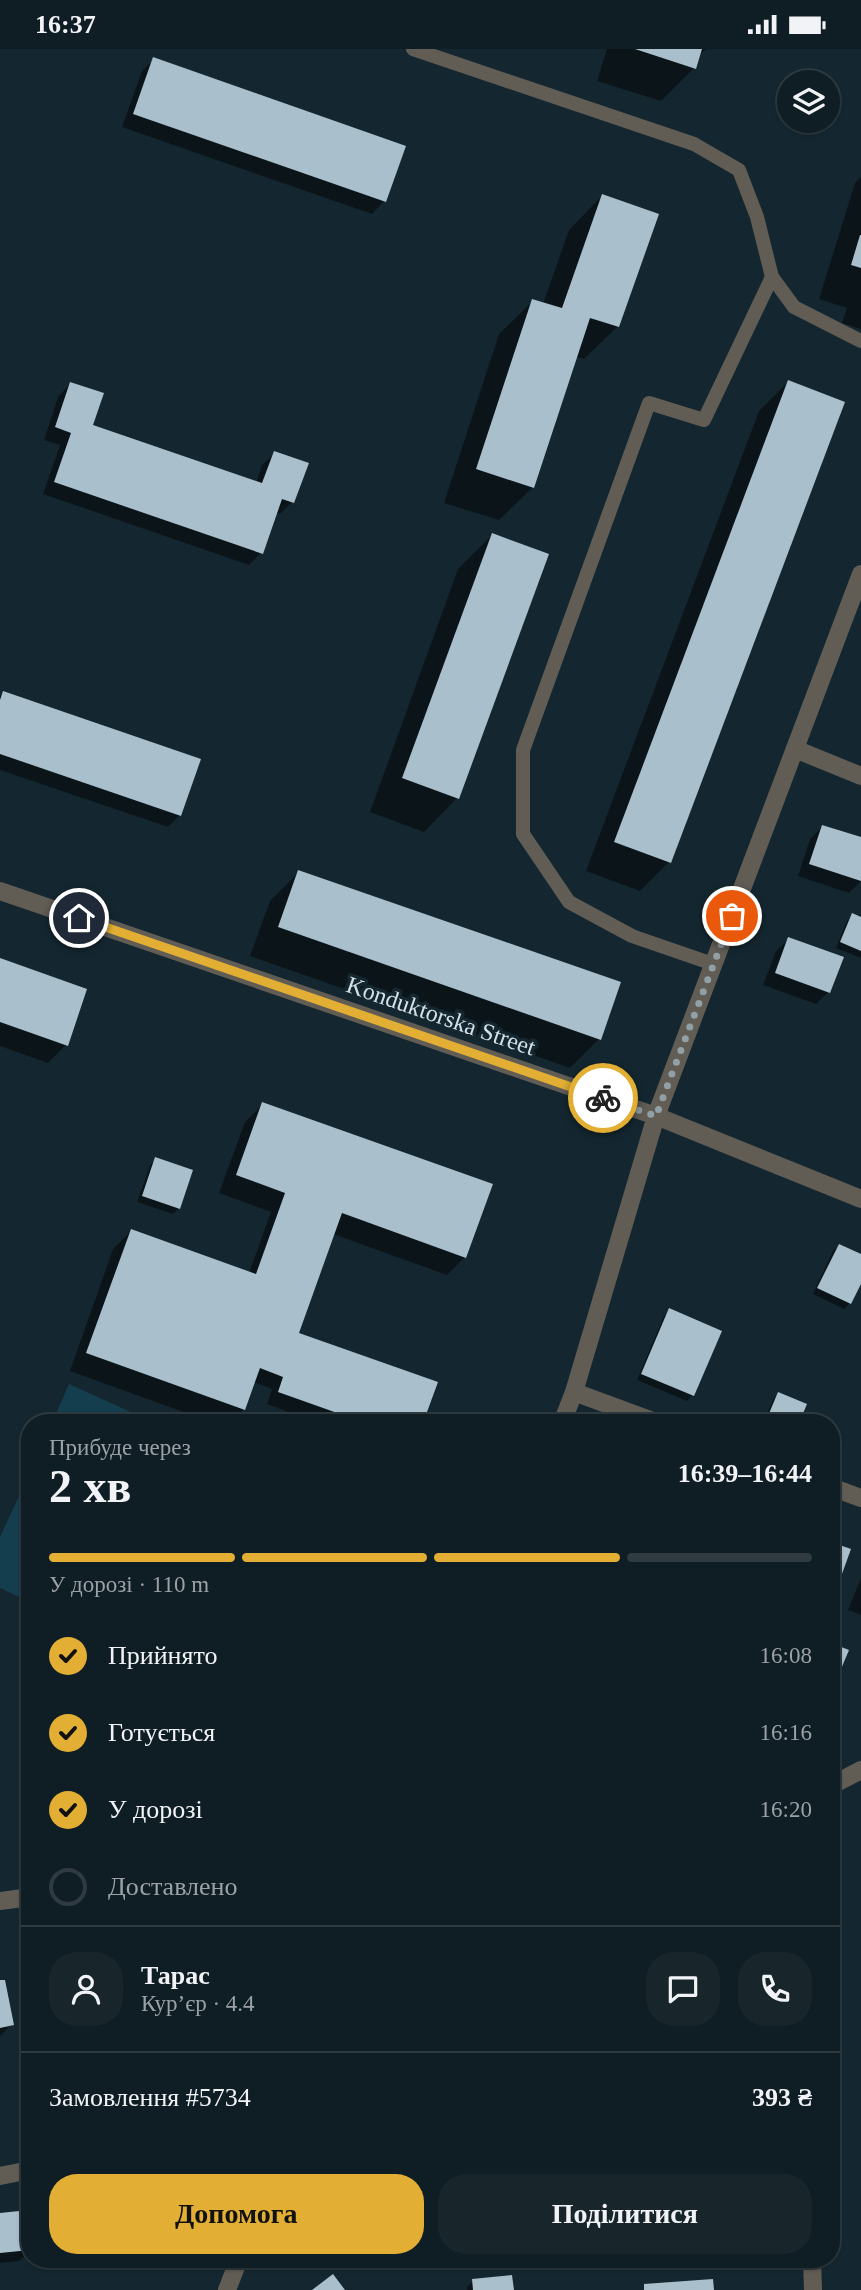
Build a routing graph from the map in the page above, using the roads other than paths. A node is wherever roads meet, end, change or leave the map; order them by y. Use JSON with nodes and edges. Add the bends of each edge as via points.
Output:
{"nodes":[{"id":1,"x":413,"y":49,"type":"edge"},
{"id":2,"x":772,"y":277,"type":"junction"},
{"id":3,"x":861,"y":341,"type":"edge"},
{"id":4,"x":861,"y":574,"type":"edge"},
{"id":5,"x":795,"y":749,"type":"junction"},
{"id":6,"x":861,"y":776,"type":"edge"},
{"id":7,"x":0,"y":891,"type":"edge"},
{"id":8,"x":713,"y":964,"type":"junction"},
{"id":9,"x":656,"y":1116,"type":"junction"},
{"id":10,"x":861,"y":1199,"type":"edge"},
{"id":11,"x":574,"y":1392,"type":"junction"},
{"id":12,"x":565,"y":1414,"type":"edge"},
{"id":13,"x":634,"y":1414,"type":"edge"},
{"id":14,"x":840,"y":1490,"type":"edge"},
{"id":15,"x":861,"y":1498,"type":"edge"},
{"id":16,"x":861,"y":1770,"type":"edge"},
{"id":17,"x":840,"y":1780,"type":"edge"},
{"id":18,"x":21,"y":1898,"type":"edge"},
{"id":19,"x":0,"y":1901,"type":"edge"},
{"id":20,"x":21,"y":2172,"type":"edge"},
{"id":21,"x":0,"y":2176,"type":"edge"},
{"id":22,"x":236,"y":2268,"type":"edge"},
{"id":23,"x":812,"y":2268,"type":"edge"},
{"id":24,"x":227,"y":2290,"type":"edge"},
{"id":25,"x":813,"y":2290,"type":"edge"}],
"edges":[{"from":1,"to":2,"type":"lane","via":[[694,144],[739,170]]},
{"from":2,"to":3,"type":"lane","via":[[794,307]]},
{"from":2,"to":8,"type":"lane","via":[[704,420],[649,403],[523,750],[523,834],[569,902],[632,936]]},
{"from":4,"to":5,"type":"street"},
{"from":5,"to":6,"type":"street"},
{"from":5,"to":8,"type":"street"},
{"from":7,"to":9,"type":"street","name":"Konduktorska Street"},
{"from":8,"to":9,"type":"street"},
{"from":9,"to":10,"type":"street","name":"Konduktorska Street"},
{"from":9,"to":11,"type":"street"},
{"from":11,"to":12,"type":"street"},
{"from":11,"to":13,"type":"street"},
{"from":14,"to":15,"type":"street"},
{"from":16,"to":17,"type":"street"},
{"from":18,"to":19,"type":"street"},
{"from":20,"to":21,"type":"street"},
{"from":22,"to":24,"type":"street"},
{"from":23,"to":25,"type":"street"}]}
